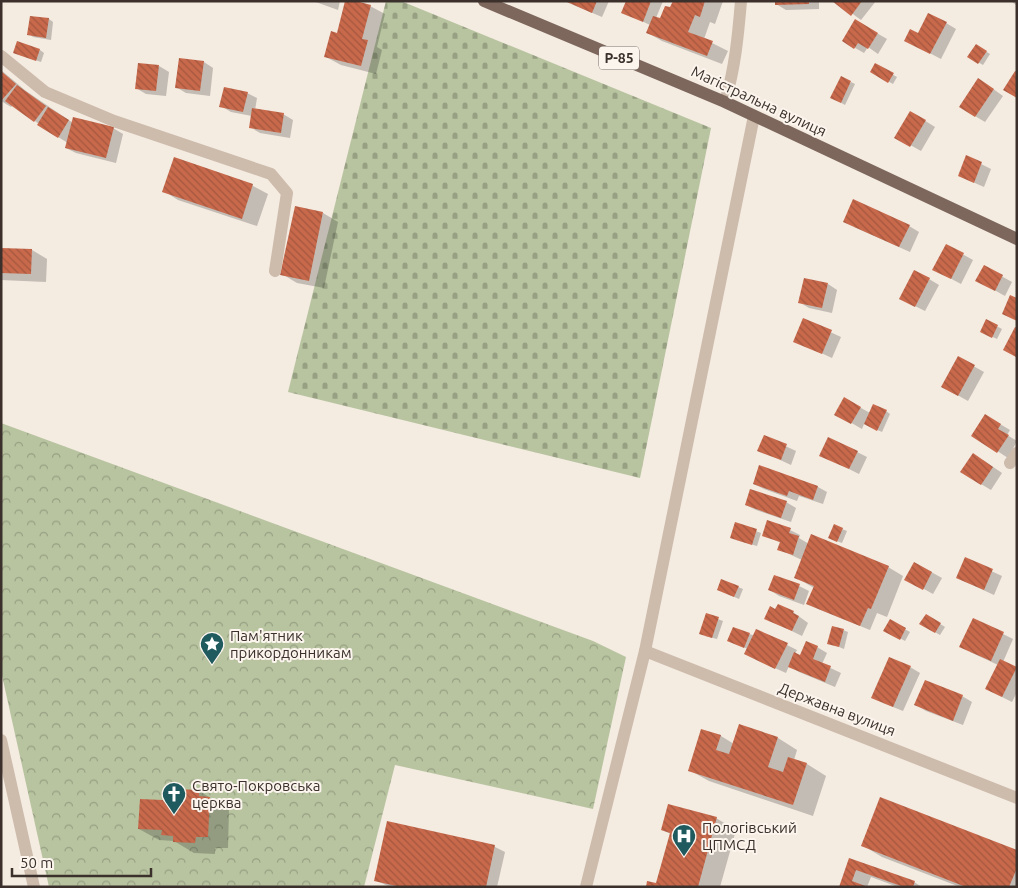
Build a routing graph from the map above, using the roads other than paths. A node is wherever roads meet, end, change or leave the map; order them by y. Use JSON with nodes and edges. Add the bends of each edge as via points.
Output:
{"nodes":[{"id":1,"x":484,"y":1,"type":"edge"},
{"id":2,"x":741,"y":1,"type":"edge"},
{"id":3,"x":1,"y":56,"type":"edge"},
{"id":4,"x":725,"y":102,"type":"junction"},
{"id":5,"x":754,"y":116,"type":"junction"},
{"id":6,"x":1017,"y":239,"type":"edge"},
{"id":7,"x":276,"y":271,"type":"dead end"},
{"id":8,"x":644,"y":651,"type":"junction"},
{"id":9,"x":1,"y":740,"type":"edge"},
{"id":10,"x":1017,"y":798,"type":"edge"},
{"id":11,"x":34,"y":887,"type":"edge"},
{"id":12,"x":586,"y":887,"type":"edge"}],
"edges":[{"from":1,"to":4,"type":"main road","name":"Магістральна вулиця","number":"Р-85"},
{"from":2,"to":4,"type":"street","via":[[737,54]]},
{"from":3,"to":7,"type":"street","via":[[46,92],[114,121],[271,174],[287,194]]},
{"from":4,"to":5,"type":"main road","name":"Магістральна вулиця","number":"Р-85"},
{"from":5,"to":6,"type":"main road","name":"Магістральна вулиця","number":"Р-85"},
{"from":5,"to":8,"type":"street"},
{"from":8,"to":10,"type":"street","name":"Державна вулиця"},
{"from":8,"to":12,"type":"street"},
{"from":9,"to":11,"type":"street"}]}
